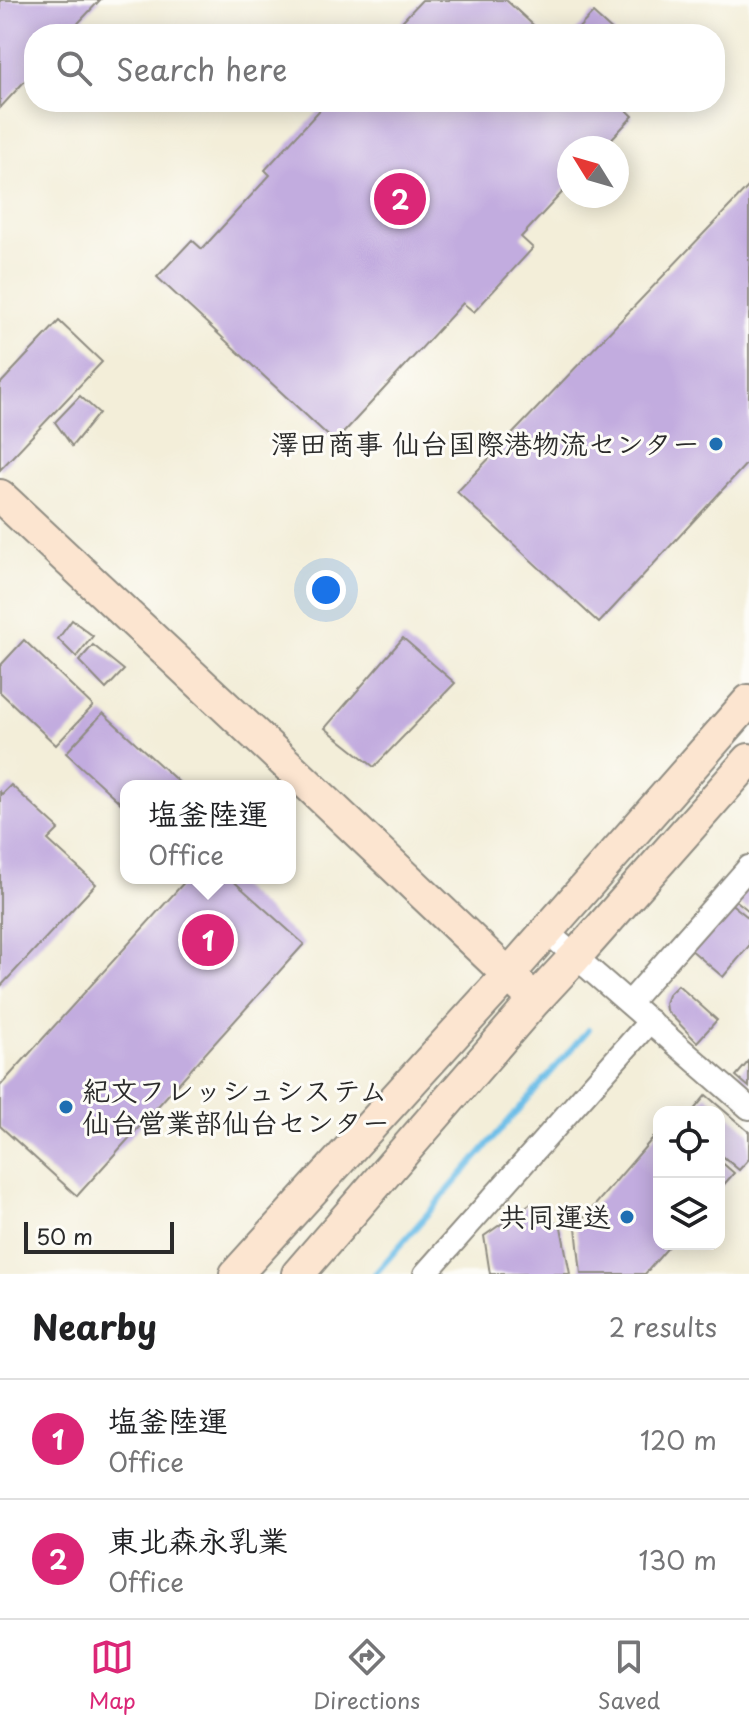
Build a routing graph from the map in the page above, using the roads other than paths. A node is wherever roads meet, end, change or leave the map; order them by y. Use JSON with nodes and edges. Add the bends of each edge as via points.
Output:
{"nodes":[{"id":1,"x":0,"y":496,"type":"edge"},
{"id":2,"x":749,"y":701,"type":"edge"},
{"id":3,"x":749,"y":760,"type":"edge"},
{"id":4,"x":749,"y":867,"type":"edge"},
{"id":5,"x":546,"y":931,"type":"junction"},
{"id":6,"x":575,"y":957,"type":"junction"},
{"id":7,"x":508,"y":975,"type":"junction"},
{"id":8,"x":535,"y":1000,"type":"junction"},
{"id":9,"x":629,"y":1003,"type":"junction"},
{"id":10,"x":650,"y":1021,"type":"junction"},
{"id":11,"x":749,"y":1108,"type":"edge"},
{"id":12,"x":236,"y":1274,"type":"edge"},
{"id":13,"x":298,"y":1274,"type":"edge"},
{"id":14,"x":425,"y":1274,"type":"edge"}],
"edges":[{"from":1,"to":7,"type":"street"},
{"from":2,"to":5,"type":"street"},
{"from":3,"to":6,"type":"street"},
{"from":4,"to":9,"type":"street"},
{"from":5,"to":6,"type":"street"},
{"from":5,"to":7,"type":"street"},
{"from":6,"to":8,"type":"street"},
{"from":6,"to":9,"type":"street"},
{"from":7,"to":8,"type":"street"},
{"from":7,"to":12,"type":"street"},
{"from":8,"to":13,"type":"street"},
{"from":9,"to":10,"type":"street"},
{"from":10,"to":11,"type":"street"},
{"from":10,"to":14,"type":"street"}]}
